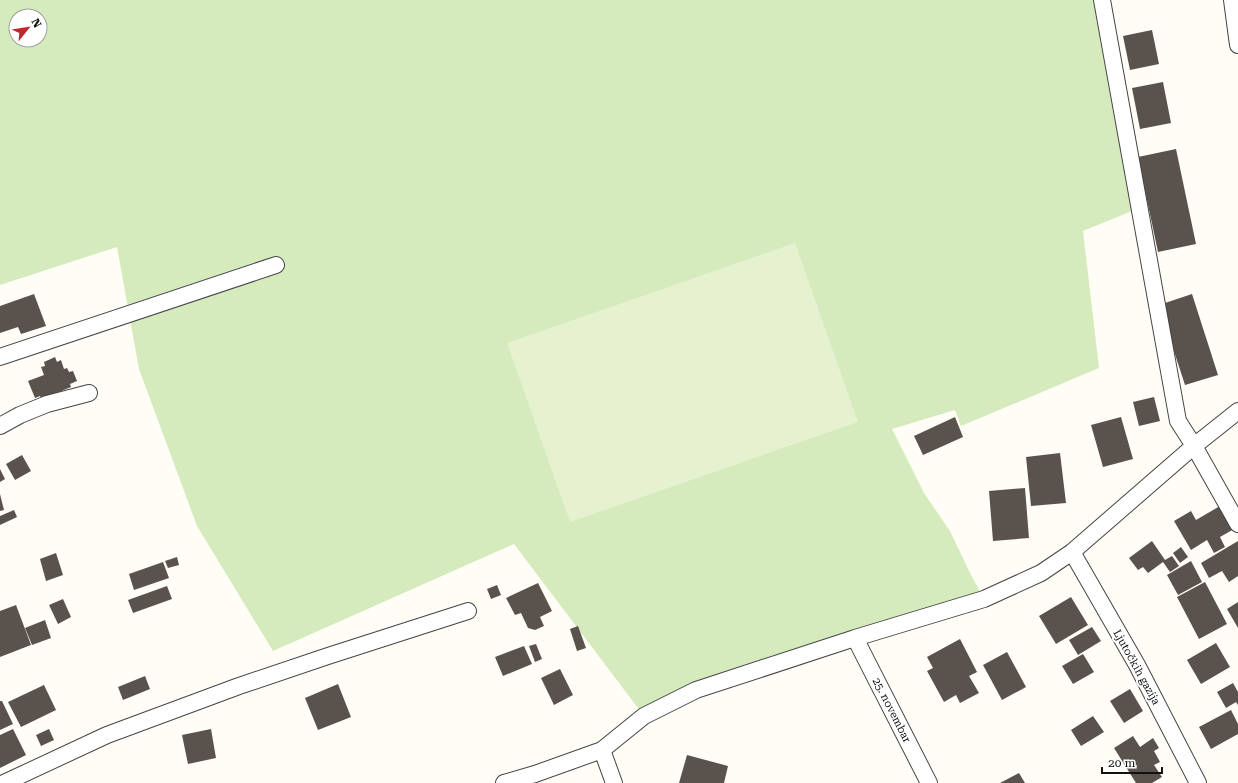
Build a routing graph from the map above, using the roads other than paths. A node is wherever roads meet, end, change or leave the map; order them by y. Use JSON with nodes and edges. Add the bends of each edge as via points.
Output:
{"nodes":[{"id":1,"x":1102,"y":0,"type":"edge"},
{"id":2,"x":1232,"y":0,"type":"edge"},
{"id":3,"x":1238,"y":45,"type":"edge"},
{"id":4,"x":276,"y":265,"type":"dead end"},
{"id":5,"x":0,"y":357,"type":"edge"},
{"id":6,"x":89,"y":393,"type":"dead end"},
{"id":7,"x":1238,"y":411,"type":"edge"},
{"id":8,"x":0,"y":426,"type":"edge"},
{"id":9,"x":1194,"y":446,"type":"junction"},
{"id":10,"x":1238,"y":524,"type":"edge"},
{"id":11,"x":1072,"y":552,"type":"junction"},
{"id":12,"x":468,"y":611,"type":"dead end"},
{"id":13,"x":855,"y":638,"type":"junction"},
{"id":14,"x":602,"y":750,"type":"junction"},
{"id":15,"x":4,"y":783,"type":"edge"},
{"id":16,"x":504,"y":783,"type":"edge"},
{"id":17,"x":614,"y":783,"type":"edge"},
{"id":18,"x":928,"y":783,"type":"edge"},
{"id":19,"x":1198,"y":783,"type":"edge"}],
"edges":[{"from":1,"to":9,"type":"street","via":[[1178,421]]},
{"from":2,"to":3,"type":"street"},
{"from":4,"to":5,"type":"street"},
{"from":6,"to":8,"type":"street","via":[[46,404]]},
{"from":7,"to":9,"type":"street"},
{"from":9,"to":10,"type":"street"},
{"from":9,"to":11,"type":"street"},
{"from":11,"to":13,"type":"street","via":[[1041,573],[984,599]]},
{"from":11,"to":19,"type":"street","name":"Ljutočkih gazija","via":[[1137,665]]},
{"from":12,"to":15,"type":"street","via":[[320,658],[106,735]]},
{"from":13,"to":14,"type":"street","via":[[696,690],[644,716]]},
{"from":13,"to":18,"type":"street","name":"25. novembar"},
{"from":14,"to":16,"type":"street"},
{"from":14,"to":17,"type":"street"}]}
